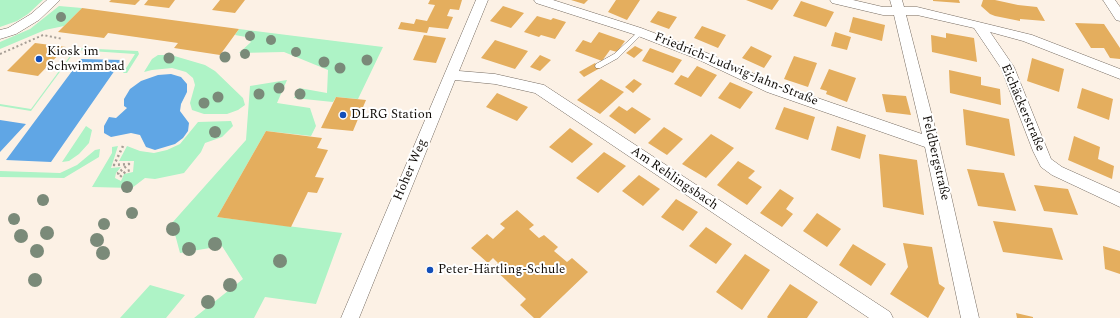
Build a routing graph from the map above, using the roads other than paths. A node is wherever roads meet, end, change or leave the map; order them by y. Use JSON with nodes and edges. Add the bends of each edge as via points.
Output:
{"nodes":[{"id":1,"x":54,"y":0,"type":"edge"},
{"id":2,"x":482,"y":0,"type":"edge"},
{"id":3,"x":540,"y":0,"type":"edge"},
{"id":4,"x":836,"y":0,"type":"edge"},
{"id":5,"x":1109,"y":0,"type":"edge"},
{"id":6,"x":897,"y":5,"type":"edge"},
{"id":7,"x":1120,"y":17,"type":"edge"},
{"id":8,"x":978,"y":25,"type":"junction"},
{"id":9,"x":640,"y":32,"type":"junction"},
{"id":10,"x":0,"y":35,"type":"edge"},
{"id":11,"x":598,"y":66,"type":"dead end"},
{"id":12,"x":451,"y":74,"type":"junction"},
{"id":13,"x":1120,"y":74,"type":"edge"},
{"id":14,"x":932,"y":143,"type":"junction"},
{"id":15,"x":1120,"y":200,"type":"edge"},
{"id":16,"x":350,"y":318,"type":"edge"},
{"id":17,"x":884,"y":318,"type":"edge"},
{"id":18,"x":970,"y":318,"type":"edge"}],
"edges":[{"from":1,"to":10,"type":"street","via":[[35,17]]},
{"from":2,"to":12,"type":"street","name":"Hoher Weg"},
{"from":3,"to":9,"type":"street","name":"Friedrich-Ludwig-Jahn-Straße"},
{"from":4,"to":6,"type":"street","via":[[883,10]]},
{"from":5,"to":7,"type":"street"},
{"from":6,"to":8,"type":"street"},
{"from":6,"to":14,"type":"street","name":"Feldbergstraße"},
{"from":8,"to":13,"type":"street","via":[[1027,38]]},
{"from":8,"to":15,"type":"street","name":"Eichäckerstraße","via":[[1007,67],[1046,163],[1057,171]]},
{"from":9,"to":11,"type":"lane","via":[[616,56]]},
{"from":9,"to":14,"type":"street","name":"Friedrich-Ludwig-Jahn-Straße","via":[[702,56],[772,88]]},
{"from":12,"to":16,"type":"street","name":"Hoher Weg"},
{"from":12,"to":17,"type":"street","name":"Am Rehlingsbach","via":[[495,79],[539,90]]},
{"from":14,"to":18,"type":"street","name":"Feldbergstraße"}]}
